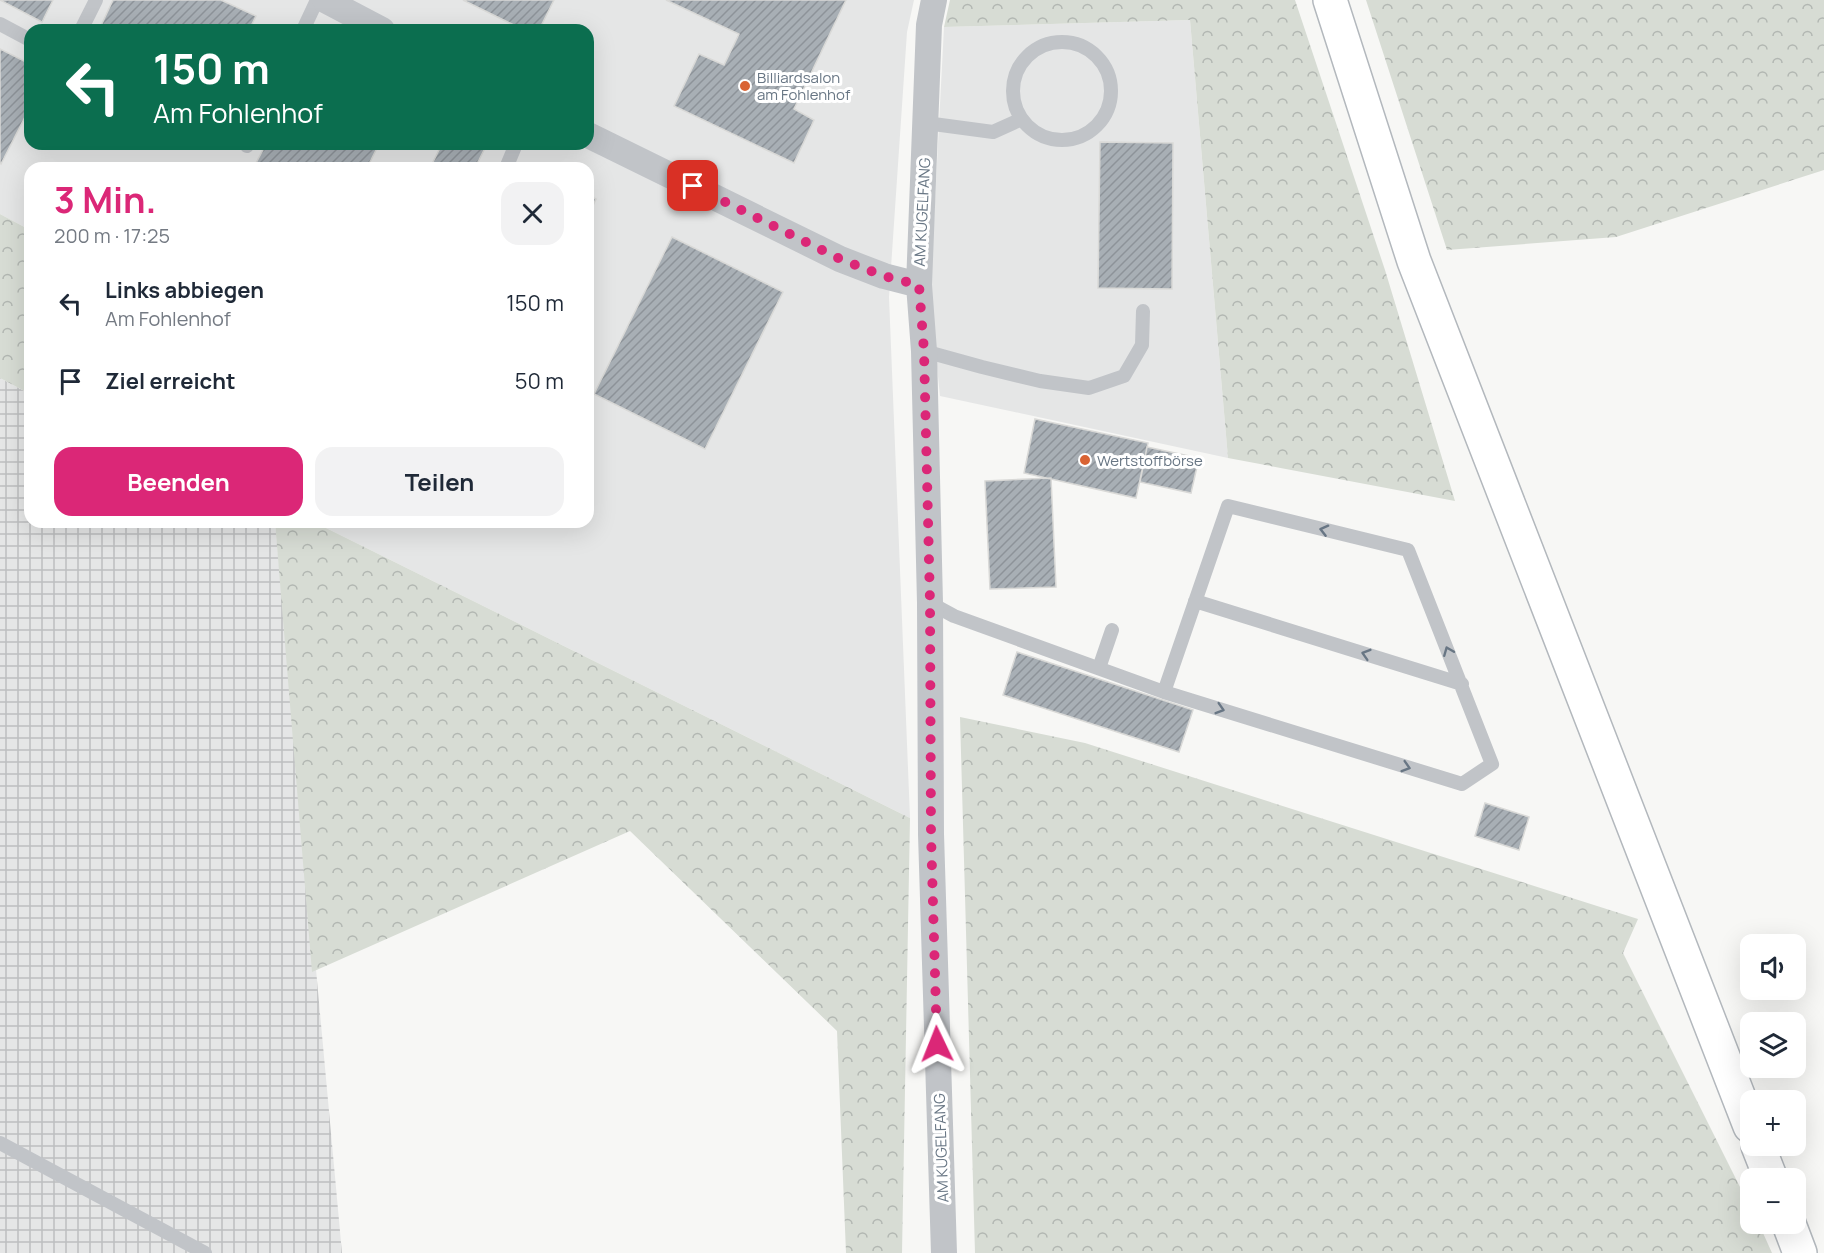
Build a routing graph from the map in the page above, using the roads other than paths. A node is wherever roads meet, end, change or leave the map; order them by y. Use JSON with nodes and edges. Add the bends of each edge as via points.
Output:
{"nodes":[{"id":1,"x":96,"y":0,"type":"edge"},
{"id":2,"x":934,"y":0,"type":"edge"},
{"id":3,"x":1330,"y":0,"type":"edge"},
{"id":4,"x":330,"y":2,"type":"edge"},
{"id":5,"x":0,"y":24,"type":"edge"},
{"id":6,"x":84,"y":24,"type":"edge"},
{"id":7,"x":309,"y":24,"type":"edge"},
{"id":8,"x":371,"y":24,"type":"edge"},
{"id":9,"x":24,"y":37,"type":"edge"},
{"id":10,"x":1022,"y":119,"type":"junction"},
{"id":11,"x":926,"y":123,"type":"junction"},
{"id":12,"x":594,"y":138,"type":"edge"},
{"id":13,"x":919,"y":285,"type":"junction"},
{"id":14,"x":1143,"y":311,"type":"dead end"},
{"id":15,"x":924,"y":351,"type":"junction"},
{"id":16,"x":1196,"y":601,"type":"junction"},
{"id":17,"x":930,"y":603,"type":"junction"},
{"id":18,"x":1112,"y":630,"type":"dead end"},
{"id":19,"x":1099,"y":668,"type":"junction"},
{"id":20,"x":1462,"y":684,"type":"junction"},
{"id":21,"x":1164,"y":692,"type":"junction"},
{"id":22,"x":1740,"y":1100,"type":"edge"},
{"id":23,"x":0,"y":1143,"type":"edge"},
{"id":24,"x":1793,"y":1234,"type":"edge"},
{"id":25,"x":205,"y":1253,"type":"edge"},
{"id":26,"x":944,"y":1253,"type":"edge"},
{"id":27,"x":1800,"y":1253,"type":"edge"}],
"edges":[{"from":1,"to":6,"type":"lane"},
{"from":2,"to":11,"type":"street","name":"AM KUGELFANG","via":[[929,25]]},
{"from":3,"to":22,"type":"main road","via":[[1414,261]]},
{"from":4,"to":7,"type":"lane"},
{"from":4,"to":8,"type":"street"},
{"from":5,"to":9,"type":"lane"},
{"from":10,"to":10,"type":"lane","via":[[1033,131],[1048,138],[1081,137],[1106,115],[1111,100],[1106,67],[1083,45],[1051,42],[1036,48],[1024,59],[1012,88],[1014,105]]},
{"from":10,"to":11,"type":"lane","via":[[993,132]]},
{"from":11,"to":13,"type":"street","name":"AM KUGELFANG"},
{"from":12,"to":13,"type":"street","via":[[840,259]]},
{"from":13,"to":15,"type":"street","name":"AM KUGELFANG"},
{"from":14,"to":15,"type":"lane","via":[[1142,345],[1124,376],[1089,388],[1040,381]]},
{"from":15,"to":17,"type":"street","name":"AM KUGELFANG"},
{"from":20,"to":16,"type":"lane","one_way":true},
{"from":20,"to":16,"type":"lane","one_way":true,"via":[[1408,550],[1228,506]]},
{"from":16,"to":21,"type":"lane"},
{"from":17,"to":19,"type":"lane","via":[[954,616]]},
{"from":17,"to":26,"type":"street","name":"AM KUGELFANG","via":[[931,834]]},
{"from":18,"to":19,"type":"lane"},
{"from":19,"to":21,"type":"lane"},
{"from":21,"to":20,"type":"lane","one_way":true,"via":[[1462,784],[1492,764]]},
{"from":23,"to":25,"type":"lane"},
{"from":24,"to":27,"type":"main road"}]}
